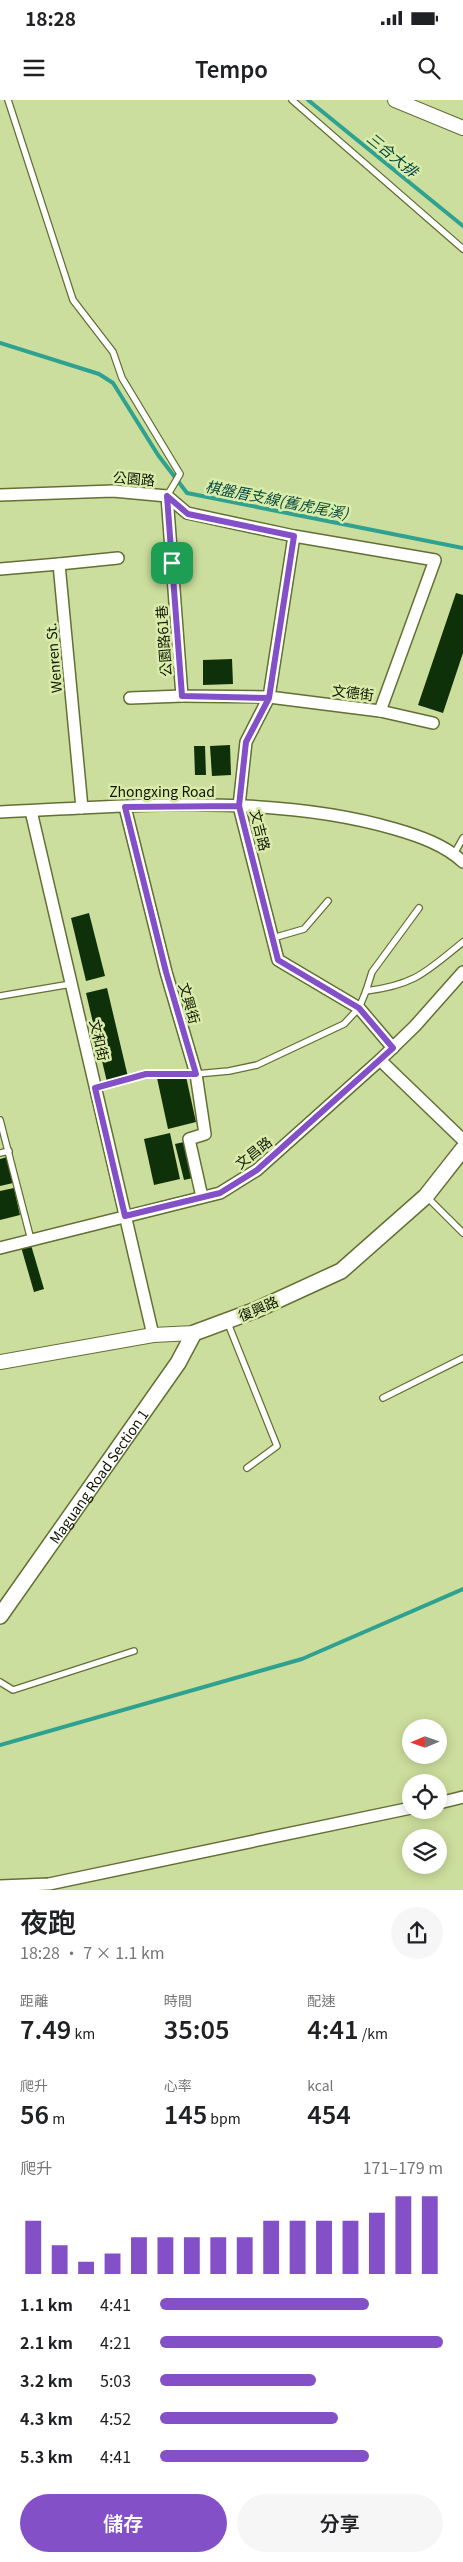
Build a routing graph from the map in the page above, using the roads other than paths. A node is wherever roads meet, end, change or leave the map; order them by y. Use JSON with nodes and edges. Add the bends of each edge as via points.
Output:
{"nodes":[{"id":1,"x":8,"y":100,"type":"edge"},
{"id":2,"x":292,"y":100,"type":"edge"},
{"id":3,"x":395,"y":100,"type":"edge"},
{"id":4,"x":463,"y":128,"type":"edge"},
{"id":5,"x":463,"y":249,"type":"edge"},
{"id":6,"x":0,"y":495,"type":"edge"},
{"id":7,"x":167,"y":496,"type":"junction"},
{"id":8,"x":294,"y":536,"type":"junction"},
{"id":9,"x":118,"y":558,"type":"dead end"},
{"id":10,"x":59,"y":564,"type":"junction"},
{"id":11,"x":0,"y":569,"type":"edge"},
{"id":12,"x":182,"y":696,"type":"junction"},
{"id":13,"x":130,"y":698,"type":"dead end"},
{"id":14,"x":269,"y":698,"type":"junction"},
{"id":15,"x":380,"y":711,"type":"junction"},
{"id":16,"x":432,"y":723,"type":"dead end"},
{"id":17,"x":239,"y":806,"type":"junction"},
{"id":18,"x":125,"y":807,"type":"junction"},
{"id":19,"x":82,"y":808,"type":"junction"},
{"id":20,"x":31,"y":811,"type":"junction"},
{"id":21,"x":0,"y":812,"type":"edge"},
{"id":22,"x":463,"y":838,"type":"edge"},
{"id":23,"x":459,"y":858,"type":"edge"},
{"id":24,"x":328,"y":901,"type":"dead end"},
{"id":25,"x":419,"y":908,"type":"dead end"},
{"id":26,"x":273,"y":938,"type":"junction"},
{"id":27,"x":463,"y":942,"type":"edge"},
{"id":28,"x":463,"y":972,"type":"edge"},
{"id":29,"x":71,"y":984,"type":"junction"},
{"id":30,"x":366,"y":991,"type":"junction"},
{"id":31,"x":0,"y":996,"type":"edge"},
{"id":32,"x":359,"y":1008,"type":"junction"},
{"id":33,"x":393,"y":1048,"type":"junction"},
{"id":34,"x":380,"y":1060,"type":"junction"},
{"id":35,"x":196,"y":1074,"type":"junction"},
{"id":36,"x":95,"y":1088,"type":"junction"},
{"id":37,"x":0,"y":1120,"type":"edge"},
{"id":38,"x":463,"y":1140,"type":"edge"},
{"id":39,"x":463,"y":1149,"type":"edge"},
{"id":40,"x":9,"y":1151,"type":"junction"},
{"id":41,"x":0,"y":1153,"type":"edge"},
{"id":42,"x":426,"y":1196,"type":"junction"},
{"id":43,"x":202,"y":1197,"type":"junction"},
{"id":44,"x":125,"y":1216,"type":"junction"},
{"id":45,"x":463,"y":1233,"type":"edge"},
{"id":46,"x":31,"y":1240,"type":"junction"},
{"id":47,"x":0,"y":1248,"type":"edge"},
{"id":48,"x":227,"y":1321,"type":"junction"},
{"id":49,"x":194,"y":1333,"type":"junction"},
{"id":50,"x":153,"y":1335,"type":"junction"},
{"id":51,"x":463,"y":1358,"type":"edge"},
{"id":52,"x":0,"y":1362,"type":"edge"},
{"id":53,"x":383,"y":1398,"type":"dead end"},
{"id":54,"x":248,"y":1468,"type":"dead end"},
{"id":55,"x":0,"y":1616,"type":"edge"},
{"id":56,"x":134,"y":1651,"type":"dead end"},
{"id":57,"x":0,"y":1682,"type":"edge"},
{"id":58,"x":463,"y":1798,"type":"edge"},
{"id":59,"x":447,"y":1801,"type":"edge"},
{"id":60,"x":402,"y":1810,"type":"edge"},
{"id":61,"x":0,"y":1886,"type":"edge"}],
"edges":[{"from":1,"to":7,"type":"lane","via":[[73,300],[113,352],[122,378],[180,474]]},
{"from":2,"to":5,"type":"lane"},
{"from":3,"to":4,"type":"street"},
{"from":6,"to":7,"type":"street","name":"公園路","via":[[113,491]]},
{"from":7,"to":8,"type":"street","name":"公園路","via":[[188,514]]},
{"from":7,"to":12,"type":"street","name":"公園路61巷"},
{"from":8,"to":14,"type":"street","name":"文吉路"},
{"from":8,"to":15,"type":"street","name":"公園路","via":[[435,560]]},
{"from":9,"to":10,"type":"street"},
{"from":10,"to":11,"type":"street"},
{"from":10,"to":19,"type":"street","name":"Wenren St."},
{"from":12,"to":13,"type":"street"},
{"from":12,"to":14,"type":"street"},
{"from":14,"to":15,"type":"street","name":"文德街"},
{"from":14,"to":17,"type":"street","name":"文吉路","via":[[246,742]]},
{"from":15,"to":16,"type":"street","name":"文德街"},
{"from":17,"to":18,"type":"street","name":"Zhongxing Road"},
{"from":17,"to":23,"type":"street","name":"Zhongxing Road","via":[[310,811],[376,824],[417,836]]},
{"from":17,"to":26,"type":"street","name":"文吉路"},
{"from":18,"to":19,"type":"street","name":"Zhongxing Road"},
{"from":18,"to":35,"type":"street","name":"文興街","via":[[166,972]]},
{"from":19,"to":20,"type":"street","name":"Zhongxing Road"},
{"from":20,"to":21,"type":"street","name":"Zhongxing Road"},
{"from":20,"to":29,"type":"street","name":"文和街"},
{"from":22,"to":23,"type":"lane"},
{"from":24,"to":26,"type":"lane","via":[[304,929]]},
{"from":25,"to":30,"type":"lane","via":[[372,972]]},
{"from":26,"to":32,"type":"street","name":"文吉路","via":[[278,960]]},
{"from":27,"to":30,"type":"lane","via":[[418,978],[395,988]]},
{"from":28,"to":33,"type":"street","name":"文昌路"},
{"from":29,"to":31,"type":"lane"},
{"from":29,"to":36,"type":"street","name":"文和街"},
{"from":30,"to":32,"type":"lane"},
{"from":32,"to":33,"type":"street","name":"文吉路"},
{"from":32,"to":35,"type":"lane","via":[[344,1024],[257,1065]]},
{"from":33,"to":34,"type":"street","name":"文昌路"},
{"from":34,"to":38,"type":"street"},
{"from":34,"to":43,"type":"street","name":"文昌路","via":[[257,1170],[220,1193]]},
{"from":35,"to":36,"type":"lane","via":[[146,1074]]},
{"from":35,"to":43,"type":"street","name":"文興街","via":[[205,1134],[189,1139]]},
{"from":36,"to":44,"type":"street","name":"文和街"},
{"from":37,"to":40,"type":"lane"},
{"from":39,"to":42,"type":"main road","name":"復興路"},
{"from":40,"to":41,"type":"lane"},
{"from":40,"to":46,"type":"lane"},
{"from":42,"to":45,"type":"lane"},
{"from":42,"to":48,"type":"main road","name":"復興路","via":[[341,1271]]},
{"from":43,"to":44,"type":"street","name":"文昌路"},
{"from":44,"to":46,"type":"street","name":"文昌路"},
{"from":44,"to":50,"type":"street","name":"文和街"},
{"from":46,"to":47,"type":"street","name":"文昌路"},
{"from":48,"to":49,"type":"main road","name":"復興路"},
{"from":48,"to":54,"type":"lane","via":[[277,1446]]},
{"from":49,"to":50,"type":"street","name":"復興路"},
{"from":49,"to":55,"type":"main road","name":"Maguang Road Section 1","via":[[178,1363]]},
{"from":50,"to":52,"type":"street","name":"復興路"},
{"from":51,"to":53,"type":"lane"},
{"from":56,"to":57,"type":"lane","via":[[13,1690]]},
{"from":58,"to":59,"type":"street"},
{"from":60,"to":61,"type":"street","via":[[49,1884]]}]}
